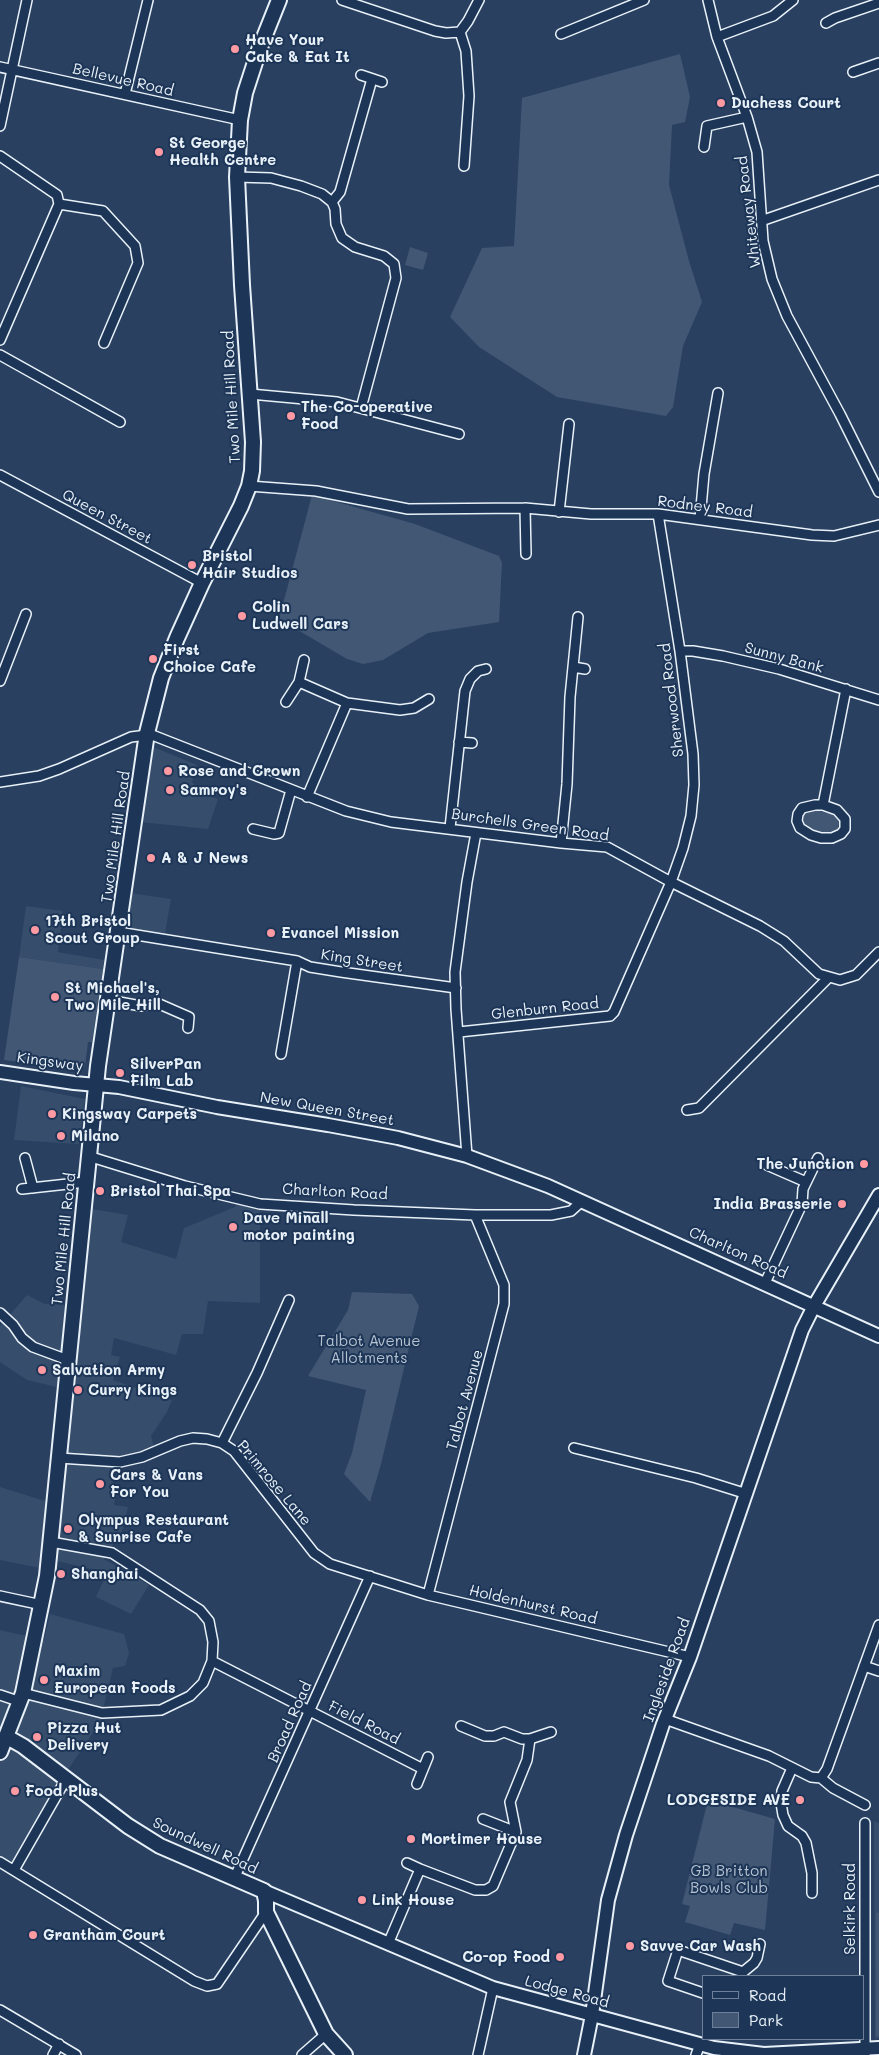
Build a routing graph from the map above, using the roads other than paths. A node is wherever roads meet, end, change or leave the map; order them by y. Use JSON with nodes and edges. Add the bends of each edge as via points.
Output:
{"nodes":[{"id":1,"x":27,"y":0,"type":"edge"},
{"id":2,"x":148,"y":0,"type":"edge"},
{"id":3,"x":279,"y":0,"type":"edge"},
{"id":4,"x":342,"y":0,"type":"edge"},
{"id":5,"x":479,"y":0,"type":"edge"},
{"id":6,"x":644,"y":0,"type":"edge"},
{"id":7,"x":708,"y":0,"type":"edge"},
{"id":8,"x":793,"y":0,"type":"edge"},
{"id":9,"x":879,"y":3,"type":"edge"},
{"id":10,"x":826,"y":24,"type":"dead end"},
{"id":11,"x":460,"y":32,"type":"junction"},
{"id":12,"x":561,"y":34,"type":"dead end"},
{"id":13,"x":717,"y":37,"type":"junction"},
{"id":14,"x":879,"y":63,"type":"edge"},
{"id":15,"x":0,"y":67,"type":"edge"},
{"id":16,"x":12,"y":69,"type":"junction"},
{"id":17,"x":853,"y":72,"type":"dead end"},
{"id":18,"x":361,"y":75,"type":"dead end"},
{"id":19,"x":372,"y":79,"type":"junction"},
{"id":20,"x":382,"y":82,"type":"dead end"},
{"id":21,"x":125,"y":94,"type":"junction"},
{"id":22,"x":748,"y":117,"type":"junction"},
{"id":23,"x":240,"y":120,"type":"junction"},
{"id":24,"x":0,"y":126,"type":"edge"},
{"id":25,"x":704,"y":147,"type":"dead end"},
{"id":26,"x":0,"y":156,"type":"edge"},
{"id":27,"x":464,"y":166,"type":"dead end"},
{"id":28,"x":237,"y":177,"type":"junction"},
{"id":29,"x":879,"y":180,"type":"edge"},
{"id":30,"x":332,"y":202,"type":"junction"},
{"id":31,"x":59,"y":204,"type":"junction"},
{"id":32,"x":761,"y":221,"type":"junction"},
{"id":33,"x":0,"y":340,"type":"edge"},
{"id":34,"x":104,"y":343,"type":"dead end"},
{"id":35,"x":0,"y":355,"type":"edge"},
{"id":36,"x":718,"y":393,"type":"dead end"},
{"id":37,"x":250,"y":394,"type":"junction"},
{"id":38,"x":361,"y":408,"type":"junction"},
{"id":39,"x":120,"y":422,"type":"dead end"},
{"id":40,"x":569,"y":424,"type":"dead end"},
{"id":41,"x":459,"y":434,"type":"dead end"},
{"id":42,"x":0,"y":475,"type":"edge"},
{"id":43,"x":249,"y":486,"type":"junction"},
{"id":44,"x":879,"y":492,"type":"edge"},
{"id":45,"x":525,"y":508,"type":"junction"},
{"id":46,"x":559,"y":512,"type":"junction"},
{"id":47,"x":658,"y":514,"type":"junction"},
{"id":48,"x":700,"y":519,"type":"junction"},
{"id":49,"x":879,"y":525,"type":"edge"},
{"id":50,"x":526,"y":554,"type":"dead end"},
{"id":51,"x":202,"y":583,"type":"junction"},
{"id":52,"x":26,"y":614,"type":"dead end"},
{"id":53,"x":578,"y":617,"type":"dead end"},
{"id":54,"x":680,"y":651,"type":"junction"},
{"id":55,"x":304,"y":660,"type":"dead end"},
{"id":56,"x":573,"y":667,"type":"junction"},
{"id":57,"x":486,"y":669,"type":"dead end"},
{"id":58,"x":585,"y":669,"type":"dead end"},
{"id":59,"x":0,"y":681,"type":"edge"},
{"id":60,"x":299,"y":682,"type":"junction"},
{"id":61,"x":846,"y":689,"type":"junction"},
{"id":62,"x":429,"y":699,"type":"dead end"},
{"id":63,"x":879,"y":700,"type":"edge"},
{"id":64,"x":286,"y":702,"type":"dead end"},
{"id":65,"x":347,"y":703,"type":"junction"},
{"id":66,"x":147,"y":734,"type":"junction"},
{"id":67,"x":459,"y":742,"type":"junction"},
{"id":68,"x":472,"y":743,"type":"dead end"},
{"id":69,"x":0,"y":782,"type":"edge"},
{"id":70,"x":291,"y":790,"type":"junction"},
{"id":71,"x":308,"y":797,"type":"junction"},
{"id":72,"x":823,"y":805,"type":"junction"},
{"id":73,"x":450,"y":828,"type":"junction"},
{"id":74,"x":254,"y":829,"type":"dead end"},
{"id":75,"x":476,"y":833,"type":"junction"},
{"id":76,"x":561,"y":843,"type":"junction"},
{"id":77,"x":671,"y":882,"type":"junction"},
{"id":78,"x":118,"y":932,"type":"junction"},
{"id":79,"x":879,"y":952,"type":"edge"},
{"id":80,"x":297,"y":962,"type":"junction"},
{"id":81,"x":829,"y":977,"type":"junction"},
{"id":82,"x":456,"y":988,"type":"junction"},
{"id":83,"x":108,"y":1000,"type":"junction"},
{"id":84,"x":188,"y":1028,"type":"dead end"},
{"id":85,"x":459,"y":1032,"type":"junction"},
{"id":86,"x":281,"y":1054,"type":"dead end"},
{"id":87,"x":0,"y":1072,"type":"edge"},
{"id":88,"x":96,"y":1084,"type":"junction"},
{"id":89,"x":687,"y":1110,"type":"dead end"},
{"id":90,"x":88,"y":1156,"type":"junction"},
{"id":91,"x":467,"y":1156,"type":"junction"},
{"id":92,"x":25,"y":1158,"type":"dead end"},
{"id":93,"x":818,"y":1158,"type":"dead end"},
{"id":94,"x":767,"y":1165,"type":"dead end"},
{"id":95,"x":86,"y":1182,"type":"junction"},
{"id":96,"x":806,"y":1182,"type":"junction"},
{"id":97,"x":548,"y":1186,"type":"joint"},
{"id":98,"x":33,"y":1188,"type":"junction"},
{"id":99,"x":22,"y":1189,"type":"dead end"},
{"id":100,"x":879,"y":1195,"type":"edge"},
{"id":101,"x":582,"y":1201,"type":"junction"},
{"id":102,"x":475,"y":1215,"type":"junction"},
{"id":103,"x":765,"y":1283,"type":"junction"},
{"id":104,"x":289,"y":1300,"type":"dead end"},
{"id":105,"x":814,"y":1306,"type":"junction"},
{"id":106,"x":0,"y":1313,"type":"edge"},
{"id":107,"x":879,"y":1336,"type":"edge"},
{"id":108,"x":68,"y":1360,"type":"junction"},
{"id":109,"x":222,"y":1444,"type":"junction"},
{"id":110,"x":574,"y":1448,"type":"dead end"},
{"id":111,"x":59,"y":1458,"type":"junction"},
{"id":112,"x":747,"y":1494,"type":"junction"},
{"id":113,"x":51,"y":1542,"type":"junction"},
{"id":114,"x":370,"y":1576,"type":"junction"},
{"id":115,"x":428,"y":1595,"type":"junction"},
{"id":116,"x":0,"y":1596,"type":"edge"},
{"id":117,"x":42,"y":1606,"type":"junction"},
{"id":118,"x":879,"y":1625,"type":"edge"},
{"id":119,"x":690,"y":1657,"type":"junction"},
{"id":120,"x":212,"y":1661,"type":"junction"},
{"id":121,"x":864,"y":1666,"type":"junction"},
{"id":122,"x":879,"y":1671,"type":"edge"},
{"id":123,"x":0,"y":1695,"type":"edge"},
{"id":124,"x":22,"y":1698,"type":"junction"},
{"id":125,"x":311,"y":1711,"type":"junction"},
{"id":126,"x":665,"y":1720,"type":"junction"},
{"id":127,"x":461,"y":1726,"type":"dead end"},
{"id":128,"x":551,"y":1732,"type":"dead end"},
{"id":129,"x":7,"y":1737,"type":"junction"},
{"id":130,"x":530,"y":1739,"type":"junction"},
{"id":131,"x":0,"y":1752,"type":"edge"},
{"id":132,"x":428,"y":1758,"type":"dead end"},
{"id":133,"x":792,"y":1768,"type":"junction"},
{"id":134,"x":423,"y":1769,"type":"junction"},
{"id":135,"x":821,"y":1778,"type":"junction"},
{"id":136,"x":66,"y":1779,"type":"junction"},
{"id":137,"x":417,"y":1784,"type":"dead end"},
{"id":138,"x":865,"y":1805,"type":"dead end"},
{"id":139,"x":483,"y":1819,"type":"dead end"},
{"id":140,"x":865,"y":1823,"type":"dead end"},
{"id":141,"x":516,"y":1832,"type":"junction"},
{"id":142,"x":0,"y":1862,"type":"edge"},
{"id":143,"x":407,"y":1863,"type":"dead end"},
{"id":144,"x":420,"y":1869,"type":"junction"},
{"id":145,"x":14,"y":1870,"type":"junction"},
{"id":146,"x":234,"y":1879,"type":"junction"},
{"id":147,"x":264,"y":1891,"type":"junction"},
{"id":148,"x":812,"y":1893,"type":"dead end"},
{"id":149,"x":266,"y":1912,"type":"junction"},
{"id":150,"x":388,"y":1944,"type":"junction"},
{"id":151,"x":760,"y":1944,"type":"dead end"},
{"id":152,"x":742,"y":1974,"type":"edge"},
{"id":153,"x":494,"y":1988,"type":"junction"},
{"id":154,"x":702,"y":1993,"type":"edge"},
{"id":155,"x":0,"y":2010,"type":"edge"},
{"id":156,"x":592,"y":2015,"type":"junction"},
{"id":157,"x":326,"y":2034,"type":"junction"},
{"id":158,"x":59,"y":2044,"type":"junction"},
{"id":159,"x":729,"y":2045,"type":"edge"},
{"id":160,"x":879,"y":2048,"type":"edge"},
{"id":161,"x":698,"y":2050,"type":"edge"},
{"id":162,"x":865,"y":2052,"type":"edge"},
{"id":163,"x":53,"y":2055,"type":"edge"},
{"id":164,"x":76,"y":2055,"type":"edge"},
{"id":165,"x":302,"y":2055,"type":"edge"},
{"id":166,"x":345,"y":2055,"type":"edge"},
{"id":167,"x":478,"y":2055,"type":"edge"},
{"id":168,"x":584,"y":2055,"type":"edge"}],
"edges":[{"from":1,"to":16,"type":"street"},
{"from":2,"to":21,"type":"street"},
{"from":3,"to":23,"type":"main road","name":"Two Mile Hill Road","via":[[259,50]]},
{"from":4,"to":11,"type":"street","via":[[434,31]]},
{"from":5,"to":11,"type":"street"},
{"from":6,"to":12,"type":"street"},
{"from":7,"to":13,"type":"street","name":"Whiteway Road"},
{"from":8,"to":13,"type":"street","via":[[773,16]]},
{"from":9,"to":10,"type":"street"},
{"from":11,"to":27,"type":"street","via":[[466,51],[469,96]]},
{"from":13,"to":22,"type":"street","name":"Whiteway Road"},
{"from":14,"to":17,"type":"street"},
{"from":15,"to":16,"type":"street","name":"Bellevue Road"},
{"from":16,"to":21,"type":"street","name":"Bellevue Road"},
{"from":16,"to":24,"type":"street"},
{"from":18,"to":19,"type":"street"},
{"from":19,"to":20,"type":"street"},
{"from":19,"to":30,"type":"street","via":[[340,192]]},
{"from":21,"to":23,"type":"street","name":"Bellevue Road"},
{"from":22,"to":25,"type":"street","via":[[708,126]]},
{"from":22,"to":32,"type":"street","name":"Whiteway Road","via":[[757,152]]},
{"from":23,"to":28,"type":"main road","name":"Two Mile Hill Road"},
{"from":26,"to":31,"type":"street","via":[[57,195]]},
{"from":28,"to":30,"type":"street","via":[[271,178],[322,194]]},
{"from":28,"to":37,"type":"main road","name":"Two Mile Hill Road"},
{"from":29,"to":32,"type":"street"},
{"from":30,"to":38,"type":"street","via":[[342,238],[355,247],[384,256],[394,264],[396,272]]},
{"from":31,"to":33,"type":"street"},
{"from":31,"to":34,"type":"street","via":[[103,211],[135,246],[138,263]]},
{"from":32,"to":44,"type":"street","name":"Whiteway Road","via":[[766,261],[780,299]]},
{"from":35,"to":39,"type":"street"},
{"from":36,"to":48,"type":"street"},
{"from":37,"to":38,"type":"street","via":[[337,402]]},
{"from":37,"to":43,"type":"main road","name":"Two Mile Hill Road","via":[[253,442]]},
{"from":38,"to":41,"type":"street"},
{"from":40,"to":46,"type":"street"},
{"from":42,"to":51,"type":"street","name":"Queen Street"},
{"from":43,"to":45,"type":"street","name":"Rodney Road","via":[[316,491],[408,509]]},
{"from":43,"to":51,"type":"main road","name":"Two Mile Hill Road"},
{"from":45,"to":46,"type":"street","name":"Rodney Road"},
{"from":45,"to":50,"type":"street"},
{"from":46,"to":47,"type":"street","name":"Rodney Road"},
{"from":47,"to":48,"type":"street","name":"Rodney Road"},
{"from":47,"to":54,"type":"street","name":"Sherwood Road"},
{"from":48,"to":49,"type":"street","name":"Rodney Road","via":[[834,536]]},
{"from":51,"to":66,"type":"main road","name":"Two Mile Hill Road","via":[[161,678]]},
{"from":52,"to":59,"type":"street"},
{"from":53,"to":56,"type":"street"},
{"from":54,"to":61,"type":"street","name":"Sunny Bank","via":[[723,656]]},
{"from":54,"to":77,"type":"street","name":"Sherwood Road","via":[[694,785],[691,816]]},
{"from":55,"to":60,"type":"street"},
{"from":56,"to":58,"type":"street"},
{"from":56,"to":76,"type":"street"},
{"from":57,"to":67,"type":"street","via":[[478,671],[470,679],[465,691]]},
{"from":60,"to":64,"type":"street"},
{"from":60,"to":65,"type":"street"},
{"from":61,"to":63,"type":"street","name":"Sunny Bank"},
{"from":61,"to":72,"type":"street"},
{"from":62,"to":65,"type":"street","via":[[414,708],[400,710]]},
{"from":65,"to":71,"type":"street"},
{"from":66,"to":69,"type":"street","via":[[131,737],[39,776]]},
{"from":66,"to":70,"type":"street","name":"Burchells Green Road"},
{"from":66,"to":78,"type":"main road","name":"Two Mile Hill Road"},
{"from":67,"to":68,"type":"street"},
{"from":67,"to":73,"type":"street"},
{"from":70,"to":71,"type":"street","name":"Burchells Green Road"},
{"from":70,"to":74,"type":"street","via":[[278,833]]},
{"from":71,"to":73,"type":"street","name":"Burchells Green Road","via":[[391,822]]},
{"from":72,"to":72,"type":"street","via":[[837,810],[845,819],[841,834],[832,838],[811,835],[800,828],[797,820],[802,808]]},
{"from":73,"to":75,"type":"street","name":"Burchells Green Road"},
{"from":75,"to":76,"type":"street","name":"Burchells Green Road"},
{"from":75,"to":82,"type":"street","via":[[458,942]]},
{"from":76,"to":77,"type":"street","name":"Burchells Green Road","via":[[607,846]]},
{"from":77,"to":81,"type":"street","name":"Burchells Green Road","via":[[760,926],[784,941],[820,974]]},
{"from":77,"to":85,"type":"street","name":"Glenburn Road","via":[[610,1016]]},
{"from":78,"to":80,"type":"street","name":"King Street"},
{"from":78,"to":83,"type":"main road","name":"Two Mile Hill Road"},
{"from":79,"to":81,"type":"street","via":[[856,975],[840,980]]},
{"from":80,"to":82,"type":"street","name":"King Street","via":[[310,967]]},
{"from":80,"to":86,"type":"street"},
{"from":81,"to":89,"type":"street","via":[[699,1108]]},
{"from":82,"to":85,"type":"street"},
{"from":83,"to":84,"type":"street","via":[[142,1006],[157,1003],[189,1017]]},
{"from":83,"to":88,"type":"main road","name":"Two Mile Hill Road"},
{"from":85,"to":91,"type":"street"},
{"from":87,"to":88,"type":"street","name":"Kingsway"},
{"from":88,"to":90,"type":"main road","name":"Two Mile Hill Road"},
{"from":88,"to":91,"type":"street","name":"New Queen Street","via":[[372,1133]]},
{"from":90,"to":95,"type":"main road","name":"Two Mile Hill Road"},
{"from":90,"to":102,"type":"street","name":"Charlton Road","via":[[185,1186],[260,1204]]},
{"from":91,"to":97,"type":"street","name":"New Queen Street"},
{"from":92,"to":98,"type":"street"},
{"from":93,"to":96,"type":"street"},
{"from":94,"to":96,"type":"street"},
{"from":95,"to":98,"type":"street"},
{"from":95,"to":108,"type":"main road","name":"Two Mile Hill Road"},
{"from":96,"to":103,"type":"street","via":[[802,1204]]},
{"from":97,"to":101,"type":"street","name":"Charlton Road"},
{"from":98,"to":99,"type":"street"},
{"from":100,"to":105,"type":"street","name":"Ingleside Road"},
{"from":101,"to":102,"type":"street","name":"Charlton Road","via":[[571,1211],[551,1215]]},
{"from":101,"to":103,"type":"street","name":"Charlton Road"},
{"from":102,"to":115,"type":"street","name":"Talbot Avenue","via":[[504,1285],[504,1304]]},
{"from":103,"to":105,"type":"street","name":"Charlton Road"},
{"from":104,"to":109,"type":"street"},
{"from":105,"to":107,"type":"street","name":"Charlton Road"},
{"from":105,"to":112,"type":"street","name":"Ingleside Road","via":[[802,1330]]},
{"from":106,"to":108,"type":"street","via":[[33,1346]]},
{"from":108,"to":111,"type":"main road","name":"Two Mile Hill Road"},
{"from":109,"to":111,"type":"street","name":"Primrose Lane","via":[[193,1438],[120,1462]]},
{"from":109,"to":114,"type":"street","name":"Primrose Lane","via":[[234,1451],[314,1553],[330,1564]]},
{"from":110,"to":112,"type":"street"},
{"from":111,"to":113,"type":"main road","name":"Two Mile Hill Road"},
{"from":112,"to":119,"type":"street","name":"Ingleside Road"},
{"from":113,"to":117,"type":"main road","name":"Two Mile Hill Road"},
{"from":113,"to":120,"type":"street","via":[[112,1553],[200,1610],[209,1621]]},
{"from":114,"to":115,"type":"street","name":"Holdenhurst Road"},
{"from":114,"to":125,"type":"street","name":"Broad Road"},
{"from":115,"to":119,"type":"street","name":"Holdenhurst Road"},
{"from":116,"to":117,"type":"street"},
{"from":117,"to":124,"type":"main road","name":"Two Mile Hill Road"},
{"from":118,"to":121,"type":"street"},
{"from":119,"to":126,"type":"street","name":"Ingleside Road"},
{"from":120,"to":124,"type":"street","via":[[203,1683],[190,1696],[161,1710],[102,1713]]},
{"from":120,"to":125,"type":"street","name":"Field Road"},
{"from":121,"to":122,"type":"street"},
{"from":121,"to":135,"type":"street"},
{"from":123,"to":124,"type":"street"},
{"from":124,"to":129,"type":"main road","name":"Two Mile Hill Road"},
{"from":125,"to":134,"type":"street","name":"Field Road"},
{"from":125,"to":146,"type":"street","name":"Broad Road"},
{"from":126,"to":133,"type":"street","via":[[769,1756]]},
{"from":126,"to":156,"type":"street","name":"Ingleside Road","via":[[608,1900]]},
{"from":127,"to":130,"type":"street","via":[[484,1736],[504,1732]]},
{"from":128,"to":130,"type":"street"},
{"from":129,"to":131,"type":"main road","name":"Two Mile Hill Road"},
{"from":129,"to":136,"type":"main road","name":"Soundwell Road"},
{"from":130,"to":141,"type":"street","via":[[527,1760],[510,1802]]},
{"from":132,"to":134,"type":"street"},
{"from":133,"to":135,"type":"street"},
{"from":133,"to":148,"type":"street","via":[[782,1791],[781,1803],[788,1826],[806,1843]]},
{"from":134,"to":137,"type":"street"},
{"from":135,"to":138,"type":"street"},
{"from":136,"to":145,"type":"street"},
{"from":136,"to":146,"type":"main road","name":"Soundwell Road","via":[[160,1846]]},
{"from":139,"to":141,"type":"street"},
{"from":140,"to":162,"type":"street","name":"Selkirk Road"},
{"from":141,"to":144,"type":"street","via":[[493,1886],[486,1890],[476,1890]]},
{"from":142,"to":145,"type":"street"},
{"from":143,"to":144,"type":"street"},
{"from":144,"to":150,"type":"street"},
{"from":145,"to":149,"type":"street","via":[[207,1986],[217,1984]]},
{"from":146,"to":147,"type":"main road","name":"Soundwell Road"},
{"from":147,"to":149,"type":"main road","name":"Soundwell Road"},
{"from":147,"to":150,"type":"street","name":"Lodge Road"},
{"from":149,"to":157,"type":"main road","name":"Soundwell Road"},
{"from":150,"to":153,"type":"street","name":"Lodge Road"},
{"from":151,"to":152,"type":"street","via":[[757,1958]]},
{"from":152,"to":154,"type":"street","via":[[678,1950],[668,1981]]},
{"from":153,"to":156,"type":"street","name":"Lodge Road"},
{"from":153,"to":167,"type":"street"},
{"from":155,"to":158,"type":"street"},
{"from":156,"to":161,"type":"street","name":"Lodge Road"},
{"from":156,"to":168,"type":"street","name":"Ingleside Road"},
{"from":157,"to":165,"type":"street"},
{"from":157,"to":166,"type":"main road","name":"Soundwell Road"},
{"from":158,"to":163,"type":"street"},
{"from":158,"to":164,"type":"street"},
{"from":159,"to":161,"type":"street","name":"Lodge Road"},
{"from":159,"to":162,"type":"street","name":"Lodge Road","via":[[764,2054]]},
{"from":160,"to":162,"type":"street","name":"Lodge Road"}]}
